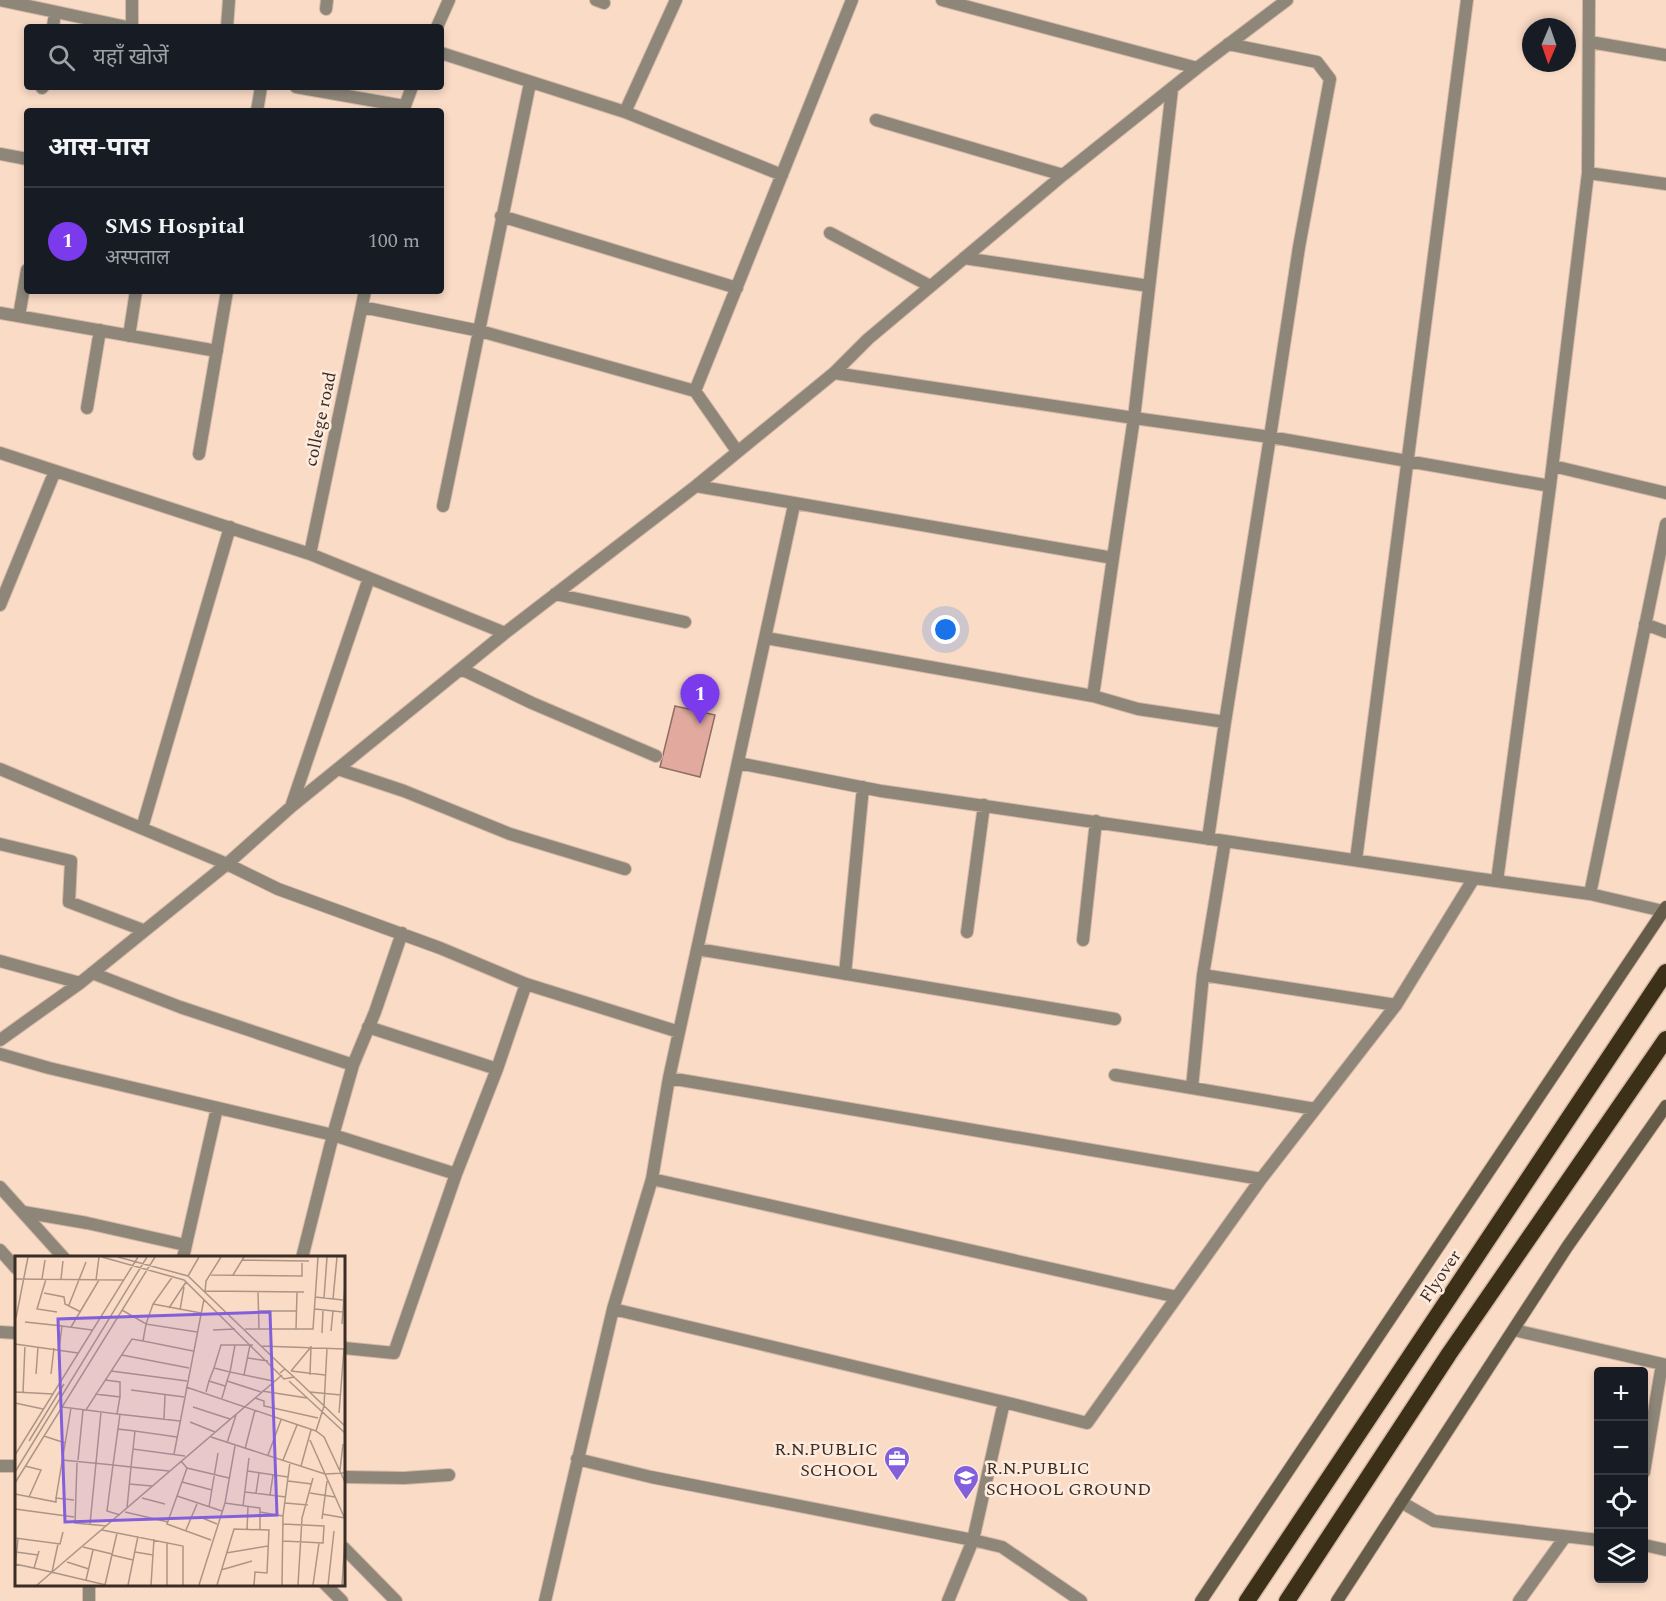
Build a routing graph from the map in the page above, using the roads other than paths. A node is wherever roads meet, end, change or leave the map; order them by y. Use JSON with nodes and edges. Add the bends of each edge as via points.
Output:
{"nodes":[{"id":1,"x":0,"y":0,"type":"edge"},
{"id":2,"x":132,"y":0,"type":"edge"},
{"id":3,"x":229,"y":0,"type":"edge"},
{"id":4,"x":449,"y":0,"type":"edge"},
{"id":5,"x":676,"y":0,"type":"edge"},
{"id":6,"x":852,"y":0,"type":"edge"},
{"id":7,"x":942,"y":0,"type":"edge"},
{"id":8,"x":1287,"y":0,"type":"edge"},
{"id":9,"x":1467,"y":0,"type":"edge"},
{"id":10,"x":1589,"y":0,"type":"edge"},
{"id":11,"x":55,"y":12,"type":"junction"},
{"id":12,"x":53,"y":24,"type":"edge"},
{"id":13,"x":114,"y":24,"type":"edge"},
{"id":14,"x":129,"y":24,"type":"edge"},
{"id":15,"x":227,"y":24,"type":"edge"},
{"id":16,"x":438,"y":24,"type":"edge"},
{"id":17,"x":1590,"y":42,"type":"junction"},
{"id":18,"x":1228,"y":44,"type":"junction"},
{"id":19,"x":444,"y":54,"type":"edge"},
{"id":20,"x":1666,"y":55,"type":"edge"},
{"id":21,"x":1197,"y":68,"type":"junction"},
{"id":22,"x":530,"y":83,"type":"junction"},
{"id":23,"x":1172,"y":89,"type":"junction"},
{"id":24,"x":260,"y":90,"type":"edge"},
{"id":25,"x":311,"y":90,"type":"edge"},
{"id":26,"x":411,"y":90,"type":"edge"},
{"id":27,"x":258,"y":108,"type":"edge"},
{"id":28,"x":404,"y":108,"type":"edge"},
{"id":29,"x":625,"y":112,"type":"junction"},
{"id":30,"x":876,"y":120,"type":"dead end"},
{"id":31,"x":0,"y":154,"type":"edge"},
{"id":32,"x":24,"y":158,"type":"edge"},
{"id":33,"x":1588,"y":173,"type":"junction"},
{"id":34,"x":782,"y":175,"type":"junction"},
{"id":35,"x":1063,"y":175,"type":"junction"},
{"id":36,"x":1666,"y":184,"type":"edge"},
{"id":37,"x":501,"y":216,"type":"junction"},
{"id":38,"x":830,"y":234,"type":"dead end"},
{"id":39,"x":964,"y":258,"type":"junction"},
{"id":40,"x":930,"y":286,"type":"junction"},
{"id":41,"x":1149,"y":286,"type":"junction"},
{"id":42,"x":24,"y":287,"type":"edge"},
{"id":43,"x":737,"y":288,"type":"junction"},
{"id":44,"x":136,"y":294,"type":"edge"},
{"id":45,"x":226,"y":294,"type":"edge"},
{"id":46,"x":364,"y":294,"type":"edge"},
{"id":47,"x":362,"y":307,"type":"junction"},
{"id":48,"x":0,"y":313,"type":"edge"},
{"id":49,"x":19,"y":316,"type":"junction"},
{"id":50,"x":100,"y":330,"type":"junction"},
{"id":51,"x":480,"y":331,"type":"junction"},
{"id":52,"x":129,"y":336,"type":"junction"},
{"id":53,"x":217,"y":351,"type":"junction"},
{"id":54,"x":834,"y":373,"type":"junction"},
{"id":55,"x":695,"y":391,"type":"junction"},
{"id":56,"x":87,"y":408,"type":"dead end"},
{"id":57,"x":1134,"y":417,"type":"junction"},
{"id":58,"x":1270,"y":437,"type":"junction"},
{"id":59,"x":737,"y":451,"type":"junction"},
{"id":60,"x":0,"y":453,"type":"edge"},
{"id":61,"x":199,"y":454,"type":"dead end"},
{"id":62,"x":1409,"y":459,"type":"junction"},
{"id":63,"x":1553,"y":466,"type":"junction"},
{"id":64,"x":55,"y":471,"type":"junction"},
{"id":65,"x":696,"y":486,"type":"junction"},
{"id":66,"x":1550,"y":486,"type":"junction"},
{"id":67,"x":1666,"y":493,"type":"edge"},
{"id":68,"x":794,"y":505,"type":"junction"},
{"id":69,"x":443,"y":506,"type":"dead end"},
{"id":70,"x":1666,"y":524,"type":"edge"},
{"id":71,"x":230,"y":527,"type":"junction"},
{"id":72,"x":310,"y":554,"type":"junction"},
{"id":73,"x":1113,"y":558,"type":"junction"},
{"id":74,"x":369,"y":578,"type":"junction"},
{"id":75,"x":555,"y":594,"type":"junction"},
{"id":76,"x":0,"y":604,"type":"edge"},
{"id":77,"x":685,"y":622,"type":"dead end"},
{"id":78,"x":1645,"y":624,"type":"junction"},
{"id":79,"x":1666,"y":632,"type":"edge"},
{"id":80,"x":505,"y":633,"type":"junction"},
{"id":81,"x":766,"y":638,"type":"junction"},
{"id":82,"x":461,"y":669,"type":"junction"},
{"id":83,"x":1093,"y":696,"type":"junction"},
{"id":84,"x":1225,"y":722,"type":"junction"},
{"id":85,"x":656,"y":756,"type":"dead end"},
{"id":86,"x":738,"y":764,"type":"junction"},
{"id":87,"x":0,"y":769,"type":"edge"},
{"id":88,"x":338,"y":769,"type":"junction"},
{"id":89,"x":862,"y":787,"type":"junction"},
{"id":90,"x":984,"y":805,"type":"junction"},
{"id":91,"x":292,"y":806,"type":"junction"},
{"id":92,"x":1096,"y":821,"type":"junction"},
{"id":93,"x":142,"y":828,"type":"junction"},
{"id":94,"x":1208,"y":838,"type":"junction"},
{"id":95,"x":1225,"y":841,"type":"junction"},
{"id":96,"x":0,"y":843,"type":"edge"},
{"id":97,"x":1356,"y":860,"type":"junction"},
{"id":98,"x":226,"y":864,"type":"junction"},
{"id":99,"x":626,"y":869,"type":"dead end"},
{"id":100,"x":1474,"y":878,"type":"junction"},
{"id":101,"x":1497,"y":881,"type":"junction"},
{"id":102,"x":1590,"y":894,"type":"junction"},
{"id":103,"x":1664,"y":909,"type":"edge"},
{"id":104,"x":142,"y":930,"type":"junction"},
{"id":105,"x":967,"y":932,"type":"dead end"},
{"id":106,"x":402,"y":933,"type":"junction"},
{"id":107,"x":1083,"y":940,"type":"dead end"},
{"id":108,"x":697,"y":949,"type":"junction"},
{"id":109,"x":0,"y":961,"type":"edge"},
{"id":110,"x":1666,"y":972,"type":"edge"},
{"id":111,"x":92,"y":973,"type":"junction"},
{"id":112,"x":845,"y":974,"type":"junction"},
{"id":113,"x":1203,"y":975,"type":"junction"},
{"id":114,"x":80,"y":983,"type":"junction"},
{"id":115,"x":526,"y":984,"type":"junction"},
{"id":116,"x":1396,"y":1005,"type":"junction"},
{"id":117,"x":1115,"y":1019,"type":"dead end"},
{"id":118,"x":368,"y":1028,"type":"junction"},
{"id":119,"x":679,"y":1032,"type":"junction"},
{"id":120,"x":1666,"y":1039,"type":"edge"},
{"id":121,"x":0,"y":1041,"type":"edge"},
{"id":122,"x":0,"y":1054,"type":"edge"},
{"id":123,"x":353,"y":1065,"type":"junction"},
{"id":124,"x":497,"y":1069,"type":"junction"},
{"id":125,"x":1115,"y":1075,"type":"dead end"},
{"id":126,"x":669,"y":1078,"type":"junction"},
{"id":127,"x":1192,"y":1088,"type":"junction"},
{"id":128,"x":1666,"y":1106,"type":"edge"},
{"id":129,"x":217,"y":1108,"type":"junction"},
{"id":130,"x":1314,"y":1109,"type":"junction"},
{"id":131,"x":333,"y":1135,"type":"junction"},
{"id":132,"x":456,"y":1174,"type":"junction"},
{"id":133,"x":652,"y":1179,"type":"junction"},
{"id":134,"x":1261,"y":1179,"type":"junction"},
{"id":135,"x":0,"y":1187,"type":"edge"},
{"id":136,"x":23,"y":1212,"type":"junction"},
{"id":137,"x":0,"y":1250,"type":"edge"},
{"id":138,"x":184,"y":1251,"type":"edge"},
{"id":139,"x":63,"y":1256,"type":"edge"},
{"id":140,"x":302,"y":1256,"type":"edge"},
{"id":141,"x":15,"y":1267,"type":"edge"},
{"id":142,"x":1177,"y":1297,"type":"junction"},
{"id":143,"x":613,"y":1310,"type":"junction"},
{"id":144,"x":1514,"y":1330,"type":"junction"},
{"id":145,"x":0,"y":1332,"type":"edge"},
{"id":146,"x":15,"y":1333,"type":"edge"},
{"id":147,"x":345,"y":1348,"type":"edge"},
{"id":148,"x":1664,"y":1365,"type":"edge"},
{"id":149,"x":1004,"y":1402,"type":"junction"},
{"id":150,"x":1648,"y":1451,"type":"edge"},
{"id":151,"x":577,"y":1459,"type":"junction"},
{"id":152,"x":449,"y":1475,"type":"dead end"},
{"id":153,"x":345,"y":1477,"type":"edge"},
{"id":154,"x":1401,"y":1502,"type":"junction"},
{"id":155,"x":1566,"y":1537,"type":"junction"},
{"id":156,"x":973,"y":1540,"type":"junction"},
{"id":157,"x":1594,"y":1540,"type":"edge"},
{"id":158,"x":1648,"y":1546,"type":"edge"},
{"id":159,"x":345,"y":1549,"type":"edge"},
{"id":160,"x":1666,"y":1550,"type":"edge"},
{"id":161,"x":327,"y":1586,"type":"edge"},
{"id":162,"x":342,"y":1601,"type":"edge"},
{"id":163,"x":396,"y":1601,"type":"edge"},
{"id":164,"x":544,"y":1601,"type":"edge"},
{"id":165,"x":948,"y":1601,"type":"edge"},
{"id":166,"x":1081,"y":1601,"type":"edge"},
{"id":167,"x":1201,"y":1601,"type":"edge"},
{"id":168,"x":1247,"y":1601,"type":"edge"},
{"id":169,"x":1287,"y":1601,"type":"edge"},
{"id":170,"x":1338,"y":1601,"type":"edge"},
{"id":171,"x":1519,"y":1601,"type":"edge"}],
"edges":[{"from":1,"to":11,"type":"street"},
{"from":2,"to":14,"type":"street"},
{"from":3,"to":15,"type":"street"},
{"from":4,"to":16,"type":"street"},
{"from":5,"to":29,"type":"street"},
{"from":6,"to":34,"type":"street"},
{"from":7,"to":21,"type":"street"},
{"from":8,"to":18,"type":"street"},
{"from":9,"to":62,"type":"street"},
{"from":10,"to":17,"type":"street"},
{"from":11,"to":12,"type":"street"},
{"from":11,"to":13,"type":"street"},
{"from":17,"to":20,"type":"street"},
{"from":17,"to":33,"type":"street"},
{"from":18,"to":21,"type":"street"},
{"from":18,"to":58,"type":"street","via":[[1317,62],[1330,79]]},
{"from":19,"to":22,"type":"street"},
{"from":21,"to":23,"type":"street"},
{"from":22,"to":29,"type":"street"},
{"from":22,"to":37,"type":"street"},
{"from":23,"to":35,"type":"street"},
{"from":23,"to":41,"type":"street"},
{"from":24,"to":27,"type":"street"},
{"from":25,"to":28,"type":"street"},
{"from":26,"to":28,"type":"street"},
{"from":29,"to":34,"type":"street"},
{"from":30,"to":35,"type":"street"},
{"from":31,"to":32,"type":"street"},
{"from":33,"to":36,"type":"street"},
{"from":33,"to":63,"type":"street"},
{"from":34,"to":43,"type":"street"},
{"from":35,"to":39,"type":"street"},
{"from":37,"to":43,"type":"street"},
{"from":37,"to":51,"type":"street"},
{"from":38,"to":40,"type":"street"},
{"from":39,"to":40,"type":"street"},
{"from":39,"to":41,"type":"street"},
{"from":40,"to":54,"type":"street"},
{"from":41,"to":57,"type":"street"},
{"from":42,"to":49,"type":"street"},
{"from":43,"to":55,"type":"street"},
{"from":44,"to":52,"type":"street"},
{"from":45,"to":53,"type":"street"},
{"from":46,"to":47,"type":"street","name":"college road"},
{"from":47,"to":51,"type":"street"},
{"from":47,"to":72,"type":"street","name":"college road"},
{"from":48,"to":49,"type":"street"},
{"from":49,"to":50,"type":"street"},
{"from":50,"to":52,"type":"street"},
{"from":50,"to":56,"type":"street"},
{"from":51,"to":55,"type":"street"},
{"from":51,"to":69,"type":"street"},
{"from":52,"to":53,"type":"street"},
{"from":53,"to":61,"type":"street"},
{"from":54,"to":57,"type":"street"},
{"from":54,"to":59,"type":"street"},
{"from":55,"to":59,"type":"street"},
{"from":57,"to":58,"type":"street"},
{"from":57,"to":73,"type":"street"},
{"from":58,"to":62,"type":"street"},
{"from":58,"to":84,"type":"street"},
{"from":59,"to":65,"type":"street"},
{"from":60,"to":64,"type":"street"},
{"from":62,"to":66,"type":"street"},
{"from":62,"to":97,"type":"street"},
{"from":63,"to":66,"type":"street"},
{"from":63,"to":67,"type":"street"},
{"from":64,"to":71,"type":"street"},
{"from":64,"to":76,"type":"street"},
{"from":65,"to":68,"type":"street"},
{"from":65,"to":75,"type":"street"},
{"from":66,"to":101,"type":"street"},
{"from":68,"to":73,"type":"street"},
{"from":68,"to":81,"type":"street"},
{"from":70,"to":78,"type":"street"},
{"from":71,"to":72,"type":"street"},
{"from":71,"to":93,"type":"street"},
{"from":72,"to":74,"type":"street"},
{"from":73,"to":83,"type":"street"},
{"from":74,"to":80,"type":"street"},
{"from":74,"to":91,"type":"street"},
{"from":75,"to":77,"type":"street"},
{"from":75,"to":80,"type":"street"},
{"from":78,"to":79,"type":"street"},
{"from":78,"to":102,"type":"street"},
{"from":80,"to":82,"type":"street"},
{"from":81,"to":83,"type":"street"},
{"from":81,"to":86,"type":"street"},
{"from":82,"to":85,"type":"street"},
{"from":82,"to":88,"type":"street"},
{"from":83,"to":84,"type":"street","via":[[1138,709]]},
{"from":84,"to":94,"type":"street"},
{"from":86,"to":89,"type":"street"},
{"from":86,"to":108,"type":"street"},
{"from":87,"to":93,"type":"street"},
{"from":88,"to":91,"type":"street"},
{"from":88,"to":99,"type":"street","via":[[510,834]]},
{"from":89,"to":90,"type":"street"},
{"from":89,"to":112,"type":"street"},
{"from":90,"to":92,"type":"street"},
{"from":90,"to":105,"type":"street"},
{"from":91,"to":98,"type":"street"},
{"from":92,"to":94,"type":"street"},
{"from":92,"to":107,"type":"street"},
{"from":93,"to":98,"type":"street"},
{"from":94,"to":95,"type":"street"},
{"from":95,"to":97,"type":"street"},
{"from":95,"to":113,"type":"street"},
{"from":96,"to":104,"type":"street","via":[[71,861],[69,902]]},
{"from":97,"to":100,"type":"street"},
{"from":98,"to":104,"type":"street"},
{"from":98,"to":106,"type":"street","via":[[278,890]]},
{"from":100,"to":101,"type":"street"},
{"from":100,"to":116,"type":"street"},
{"from":101,"to":102,"type":"street"},
{"from":102,"to":103,"type":"street"},
{"from":103,"to":167,"type":"main road"},
{"from":104,"to":111,"type":"street"},
{"from":106,"to":115,"type":"street"},
{"from":106,"to":118,"type":"street"},
{"from":108,"to":112,"type":"street"},
{"from":108,"to":119,"type":"street"},
{"from":109,"to":114,"type":"street"},
{"from":110,"to":168,"type":"highway","name":"Flyover"},
{"from":111,"to":114,"type":"street"},
{"from":111,"to":123,"type":"street"},
{"from":112,"to":117,"type":"street"},
{"from":113,"to":116,"type":"street"},
{"from":113,"to":127,"type":"street"},
{"from":114,"to":121,"type":"street"},
{"from":115,"to":119,"type":"street"},
{"from":115,"to":124,"type":"street"},
{"from":116,"to":130,"type":"street"},
{"from":118,"to":123,"type":"street"},
{"from":118,"to":124,"type":"street"},
{"from":119,"to":126,"type":"street"},
{"from":120,"to":169,"type":"highway","via":[[1449,1354]]},
{"from":122,"to":129,"type":"street"},
{"from":123,"to":131,"type":"street"},
{"from":124,"to":132,"type":"street"},
{"from":125,"to":127,"type":"street"},
{"from":126,"to":133,"type":"street"},
{"from":126,"to":134,"type":"street"},
{"from":127,"to":130,"type":"street"},
{"from":128,"to":144,"type":"main road"},
{"from":129,"to":131,"type":"street"},
{"from":129,"to":138,"type":"street"},
{"from":130,"to":134,"type":"street"},
{"from":131,"to":132,"type":"street"},
{"from":131,"to":140,"type":"street"},
{"from":132,"to":147,"type":"street","via":[[394,1353]]},
{"from":133,"to":142,"type":"street"},
{"from":133,"to":143,"type":"street"},
{"from":134,"to":142,"type":"street"},
{"from":135,"to":136,"type":"street"},
{"from":136,"to":138,"type":"street","via":[[87,1223]]},
{"from":136,"to":139,"type":"street"},
{"from":137,"to":141,"type":"street"},
{"from":142,"to":149,"type":"street","via":[[1087,1423]]},
{"from":143,"to":149,"type":"street"},
{"from":143,"to":151,"type":"street"},
{"from":144,"to":148,"type":"street"},
{"from":144,"to":154,"type":"main road"},
{"from":145,"to":146,"type":"street"},
{"from":148,"to":150,"type":"street"},
{"from":149,"to":156,"type":"street"},
{"from":151,"to":156,"type":"street"},
{"from":151,"to":164,"type":"street"},
{"from":152,"to":153,"type":"street","via":[[404,1479]]},
{"from":154,"to":155,"type":"street","via":[[1434,1521]]},
{"from":154,"to":170,"type":"main road"},
{"from":155,"to":157,"type":"street"},
{"from":155,"to":171,"type":"street"},
{"from":156,"to":165,"type":"street"},
{"from":156,"to":166,"type":"street","via":[[1002,1546]]},
{"from":158,"to":160,"type":"street"},
{"from":159,"to":163,"type":"street"},
{"from":161,"to":162,"type":"street"}]}
